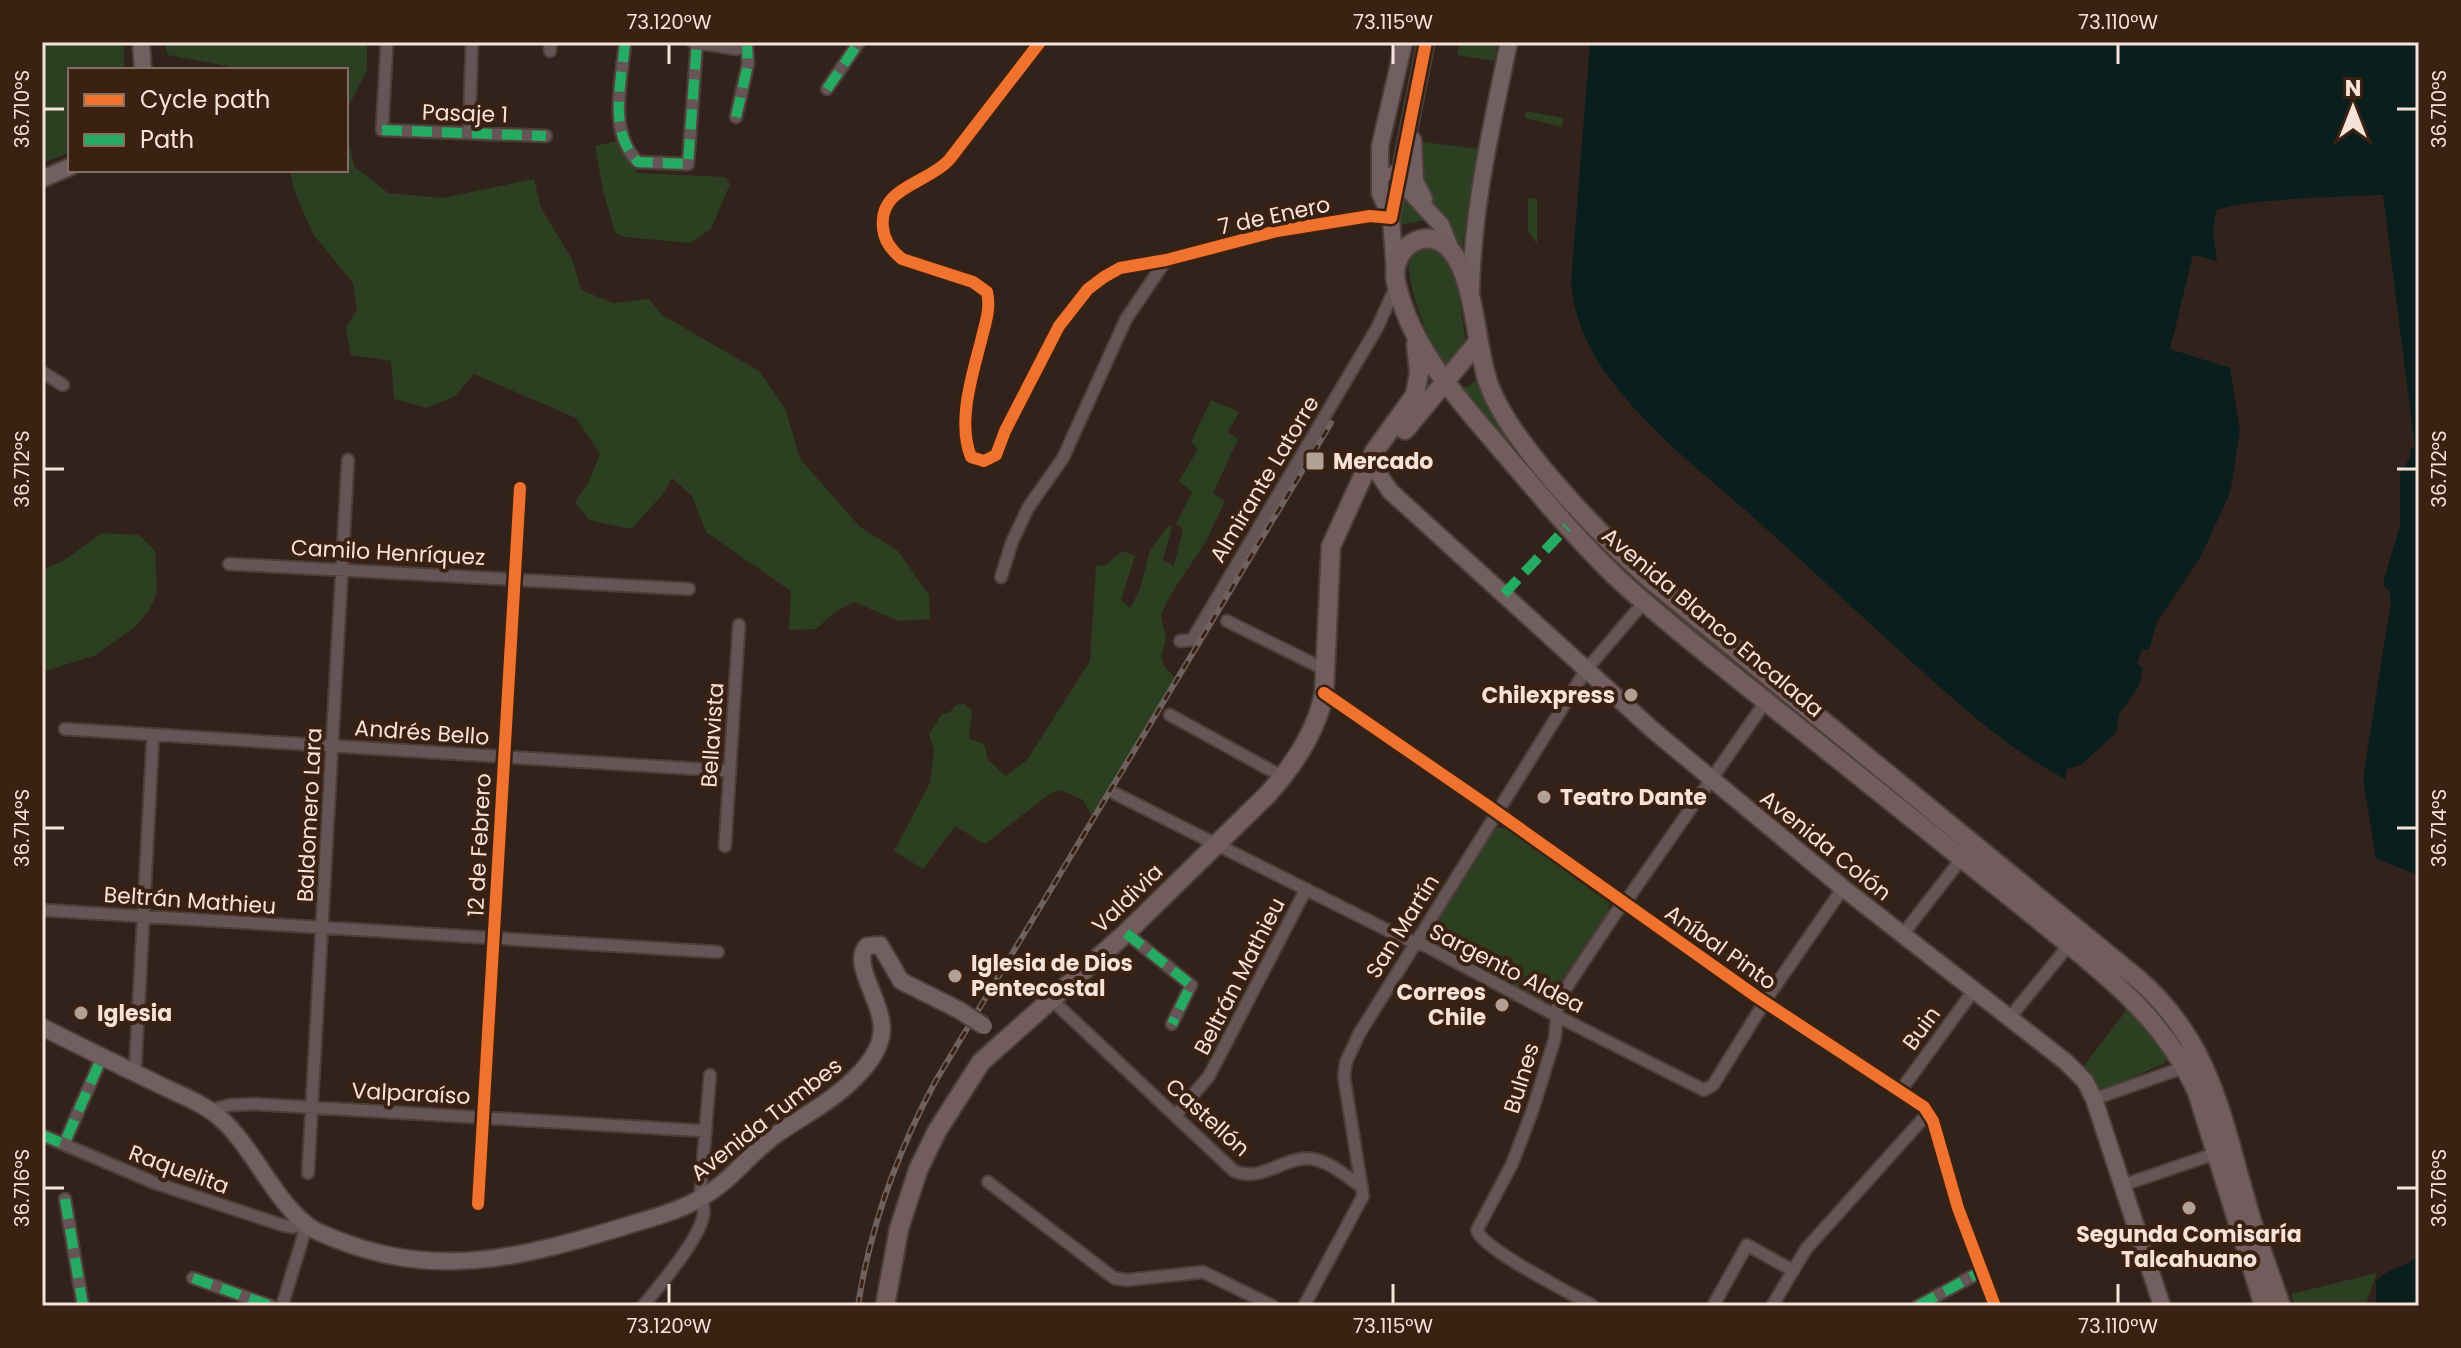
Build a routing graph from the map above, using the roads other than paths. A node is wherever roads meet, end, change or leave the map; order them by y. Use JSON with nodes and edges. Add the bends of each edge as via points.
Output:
{"nodes":[{"id":1,"x":141,"y":42,"type":"edge"},
{"id":2,"x":387,"y":42,"type":"edge"},
{"id":3,"x":472,"y":42,"type":"edge"},
{"id":4,"x":625,"y":42,"type":"edge"},
{"id":5,"x":695,"y":42,"type":"edge"},
{"id":6,"x":859,"y":42,"type":"edge"},
{"id":7,"x":1040,"y":42,"type":"edge"},
{"id":8,"x":1404,"y":42,"type":"edge"},
{"id":9,"x":1426,"y":42,"type":"edge"},
{"id":10,"x":1509,"y":42,"type":"edge"},
{"id":11,"x":749,"y":44,"type":"edge"},
{"id":12,"x":143,"y":68,"type":"edge"},
{"id":13,"x":827,"y":89,"type":"dead end"},
{"id":14,"x":1415,"y":107,"type":"junction"},
{"id":15,"x":736,"y":117,"type":"dead end"},
{"id":16,"x":1386,"y":130,"type":"junction"},
{"id":17,"x":469,"y":133,"type":"junction"},
{"id":18,"x":546,"y":136,"type":"dead end"},
{"id":19,"x":68,"y":168,"type":"edge"},
{"id":20,"x":42,"y":179,"type":"edge"},
{"id":21,"x":1399,"y":181,"type":"junction"},
{"id":22,"x":1391,"y":218,"type":"junction"},
{"id":23,"x":1441,"y":225,"type":"junction"},
{"id":24,"x":1451,"y":250,"type":"junction"},
{"id":25,"x":1166,"y":260,"type":"junction"},
{"id":26,"x":1396,"y":278,"type":"junction"},
{"id":27,"x":1471,"y":302,"type":"junction"},
{"id":28,"x":1404,"y":309,"type":"junction"},
{"id":29,"x":1377,"y":328,"type":"junction"},
{"id":30,"x":1415,"y":335,"type":"junction"},
{"id":31,"x":1477,"y":343,"type":"junction"},
{"id":32,"x":42,"y":372,"type":"edge"},
{"id":33,"x":1446,"y":381,"type":"junction"},
{"id":34,"x":63,"y":385,"type":"dead end"},
{"id":35,"x":348,"y":460,"type":"dead end"},
{"id":36,"x":1374,"y":464,"type":"junction"},
{"id":37,"x":520,"y":488,"type":"dead end"},
{"id":38,"x":229,"y":564,"type":"dead end"},
{"id":39,"x":343,"y":570,"type":"junction"},
{"id":40,"x":1001,"y":577,"type":"dead end"},
{"id":41,"x":514,"y":579,"type":"junction"},
{"id":42,"x":689,"y":589,"type":"dead end"},
{"id":43,"x":1669,"y":595,"type":"junction"},
{"id":44,"x":1644,"y":602,"type":"junction"},
{"id":45,"x":1227,"y":621,"type":"dead end"},
{"id":46,"x":739,"y":625,"type":"dead end"},
{"id":47,"x":1180,"y":641,"type":"dead end"},
{"id":48,"x":1326,"y":670,"type":"junction"},
{"id":49,"x":1586,"y":670,"type":"junction"},
{"id":50,"x":1770,"y":677,"type":"junction"},
{"id":51,"x":1324,"y":693,"type":"junction"},
{"id":52,"x":1766,"y":701,"type":"junction"},
{"id":53,"x":1170,"y":715,"type":"dead end"},
{"id":54,"x":65,"y":729,"type":"dead end"},
{"id":55,"x":153,"y":735,"type":"junction"},
{"id":56,"x":333,"y":746,"type":"junction"},
{"id":57,"x":504,"y":757,"type":"junction"},
{"id":58,"x":730,"y":771,"type":"junction"},
{"id":59,"x":1283,"y":777,"type":"junction"},
{"id":60,"x":1710,"y":779,"type":"junction"},
{"id":61,"x":1116,"y":794,"type":"dead end"},
{"id":62,"x":1497,"y":813,"type":"junction"},
{"id":63,"x":1216,"y":845,"type":"junction"},
{"id":64,"x":725,"y":846,"type":"dead end"},
{"id":65,"x":1962,"y":858,"type":"junction"},
{"id":66,"x":1989,"y":858,"type":"junction"},
{"id":67,"x":1843,"y":888,"type":"junction"},
{"id":68,"x":1306,"y":889,"type":"junction"},
{"id":69,"x":1623,"y":904,"type":"junction"},
{"id":70,"x":42,"y":910,"type":"edge"},
{"id":71,"x":144,"y":916,"type":"junction"},
{"id":72,"x":2072,"y":925,"type":"junction"},
{"id":73,"x":322,"y":928,"type":"junction"},
{"id":74,"x":1126,"y":933,"type":"junction"},
{"id":75,"x":1903,"y":934,"type":"junction"},
{"id":76,"x":494,"y":940,"type":"junction"},
{"id":77,"x":1415,"y":942,"type":"junction"},
{"id":78,"x":2069,"y":945,"type":"junction"},
{"id":79,"x":718,"y":952,"type":"dead end"},
{"id":80,"x":1974,"y":990,"type":"junction"},
{"id":81,"x":1052,"y":1000,"type":"junction"},
{"id":82,"x":1765,"y":1002,"type":"junction"},
{"id":83,"x":1555,"y":1015,"type":"junction"},
{"id":84,"x":2010,"y":1017,"type":"junction"},
{"id":85,"x":1172,"y":1024,"type":"dead end"},
{"id":86,"x":42,"y":1027,"type":"edge"},
{"id":87,"x":1005,"y":1040,"type":"junction"},
{"id":88,"x":102,"y":1057,"type":"junction"},
{"id":89,"x":2194,"y":1058,"type":"junction"},
{"id":90,"x":135,"y":1073,"type":"junction"},
{"id":91,"x":710,"y":1075,"type":"dead end"},
{"id":92,"x":1901,"y":1090,"type":"junction"},
{"id":93,"x":2094,"y":1099,"type":"junction"},
{"id":94,"x":312,"y":1107,"type":"junction"},
{"id":95,"x":210,"y":1110,"type":"junction"},
{"id":96,"x":1929,"y":1112,"type":"junction"},
{"id":97,"x":1175,"y":1116,"type":"junction"},
{"id":98,"x":484,"y":1117,"type":"junction"},
{"id":99,"x":706,"y":1131,"type":"junction"},
{"id":100,"x":42,"y":1135,"type":"edge"},
{"id":101,"x":64,"y":1144,"type":"junction"},
{"id":102,"x":2217,"y":1153,"type":"junction"},
{"id":103,"x":308,"y":1173,"type":"dead end"},
{"id":104,"x":988,"y":1182,"type":"dead end"},
{"id":105,"x":2123,"y":1185,"type":"junction"},
{"id":106,"x":1362,"y":1187,"type":"junction"},
{"id":107,"x":65,"y":1199,"type":"dead end"},
{"id":108,"x":700,"y":1199,"type":"junction"},
{"id":109,"x":478,"y":1204,"type":"dead end"},
{"id":110,"x":307,"y":1224,"type":"junction"},
{"id":111,"x":1792,"y":1270,"type":"junction"},
{"id":112,"x":1982,"y":1271,"type":"junction"},
{"id":113,"x":193,"y":1278,"type":"dead end"},
{"id":114,"x":1717,"y":1305,"type":"edge"},
{"id":115,"x":83,"y":1306,"type":"edge"},
{"id":116,"x":271,"y":1306,"type":"edge"},
{"id":117,"x":282,"y":1306,"type":"edge"},
{"id":118,"x":643,"y":1306,"type":"edge"},
{"id":119,"x":885,"y":1306,"type":"edge"},
{"id":120,"x":1273,"y":1306,"type":"edge"},
{"id":121,"x":1304,"y":1306,"type":"edge"},
{"id":122,"x":1593,"y":1306,"type":"edge"},
{"id":123,"x":1772,"y":1306,"type":"edge"},
{"id":124,"x":1918,"y":1306,"type":"edge"},
{"id":125,"x":1995,"y":1306,"type":"edge"},
{"id":126,"x":2162,"y":1306,"type":"edge"},
{"id":127,"x":2264,"y":1306,"type":"edge"},
{"id":128,"x":2281,"y":1306,"type":"edge"}],
"edges":[{"from":1,"to":12,"type":"main road"},
{"from":2,"to":17,"type":"street","name":"Pasaje 1","via":[[382,130]]},
{"from":3,"to":17,"type":"street"},
{"from":4,"to":5,"type":"street","via":[[619,121],[624,140],[638,162],[688,164]]},
{"from":5,"to":11,"type":"street","via":[[736,49]]},
{"from":6,"to":13,"type":"street"},
{"from":7,"to":25,"type":"street","name":"7 de Enero","via":[[941,168],[892,197],[883,211],[884,237],[894,253],[987,292],[989,311],[967,410],[971,457],[984,461],[996,455],[1059,326],[1088,289],[1120,268]]},
{"from":8,"to":16,"type":"main road"},
{"from":9,"to":14,"type":"main road"},
{"from":10,"to":27,"type":"main road","via":[[1478,199]]},
{"from":11,"to":15,"type":"street"},
{"from":14,"to":21,"type":"main road"},
{"from":14,"to":23,"type":"main road","via":[[1415,181]]},
{"from":16,"to":21,"type":"main road","via":[[1388,160]]},
{"from":16,"to":22,"type":"main road","via":[[1378,179]]},
{"from":17,"to":18,"type":"street","name":"Pasaje 1"},
{"from":19,"to":20,"type":"main road"},
{"from":21,"to":22,"type":"main road","name":"Avenida Blanco Encalada"},
{"from":21,"to":23,"type":"main road","name":"Avenida Blanco Encalada"},
{"from":22,"to":25,"type":"street","name":"7 de Enero","via":[[1370,216],[1277,231]]},
{"from":22,"to":26,"type":"main road","name":"Avenida Blanco Encalada"},
{"from":23,"to":24,"type":"main road","name":"Avenida Blanco Encalada"},
{"from":24,"to":26,"type":"main road","via":[[1440,241],[1416,241],[1401,252]]},
{"from":24,"to":27,"type":"main road","name":"Avenida Blanco Encalada"},
{"from":25,"to":40,"type":"street","via":[[1126,319],[1063,458],[1028,508]]},
{"from":26,"to":28,"type":"main road","name":"Avenida Blanco Encalada"},
{"from":26,"to":29,"type":"street","name":"Almirante Latorre"},
{"from":27,"to":31,"type":"main road","name":"Avenida Blanco Encalada"},
{"from":28,"to":29,"type":"street","name":"Almirante Latorre"},
{"from":28,"to":30,"type":"main road","name":"Avenida Blanco Encalada"},
{"from":29,"to":47,"type":"street","name":"Almirante Latorre","via":[[1192,640]]},
{"from":30,"to":33,"type":"main road","name":"Avenida Blanco Encalada"},
{"from":30,"to":36,"type":"main road","name":"Valdivia","via":[[1418,388]]},
{"from":31,"to":33,"type":"main road","name":"Valdivia"},
{"from":31,"to":43,"type":"main road","name":"Avenida Blanco Encalada","via":[[1493,395],[1514,431],[1593,523]]},
{"from":32,"to":34,"type":"street"},
{"from":33,"to":36,"type":"main road","name":"Valdivia"},
{"from":33,"to":44,"type":"main road","name":"Avenida Blanco Encalada","via":[[1567,527]]},
{"from":35,"to":39,"type":"street","name":"Baldomero Lara"},
{"from":36,"to":48,"type":"main road","name":"Valdivia","via":[[1334,536]]},
{"from":36,"to":49,"type":"main road","name":"Avenida Colón","via":[[1385,486]]},
{"from":37,"to":41,"type":"street","name":"12 de Febrero"},
{"from":38,"to":39,"type":"street","name":"Camilo Henríquez"},
{"from":39,"to":41,"type":"street","name":"Camilo Henríquez"},
{"from":39,"to":56,"type":"street","name":"Baldomero Lara"},
{"from":41,"to":42,"type":"street","name":"Camilo Henríquez"},
{"from":41,"to":57,"type":"street","name":"12 de Febrero"},
{"from":43,"to":44,"type":"main road"},
{"from":43,"to":50,"type":"main road","name":"Avenida Blanco Encalada"},
{"from":44,"to":49,"type":"street","name":"San Martín"},
{"from":44,"to":52,"type":"main road","name":"Avenida Blanco Encalada"},
{"from":45,"to":48,"type":"street"},
{"from":46,"to":58,"type":"street","name":"Bellavista"},
{"from":48,"to":51,"type":"main road","name":"Valdivia"},
{"from":49,"to":60,"type":"main road","name":"Avenida Colón"},
{"from":49,"to":62,"type":"street","name":"San Martín"},
{"from":50,"to":52,"type":"main road"},
{"from":50,"to":66,"type":"main road","name":"Avenida Blanco Encalada"},
{"from":51,"to":59,"type":"main road","name":"Valdivia","via":[[1315,724]]},
{"from":51,"to":62,"type":"street","name":"Aníbal Pinto"},
{"from":52,"to":60,"type":"street","name":"Bulnes"},
{"from":52,"to":65,"type":"main road","name":"Avenida Blanco Encalada"},
{"from":53,"to":59,"type":"street"},
{"from":54,"to":55,"type":"street","name":"Andrés Bello"},
{"from":55,"to":56,"type":"street","name":"Andrés Bello"},
{"from":55,"to":71,"type":"street"},
{"from":56,"to":57,"type":"street","name":"Andrés Bello"},
{"from":56,"to":73,"type":"street","name":"Baldomero Lara"},
{"from":57,"to":58,"type":"street","name":"Andrés Bello"},
{"from":57,"to":76,"type":"street","name":"12 de Febrero"},
{"from":58,"to":64,"type":"street","name":"Bellavista"},
{"from":59,"to":63,"type":"main road","name":"Valdivia"},
{"from":60,"to":67,"type":"main road","name":"Avenida Colón"},
{"from":60,"to":69,"type":"street","name":"Bulnes"},
{"from":61,"to":63,"type":"street","name":"Sargento Aldea"},
{"from":62,"to":69,"type":"street","name":"Aníbal Pinto"},
{"from":62,"to":77,"type":"street","name":"San Martín"},
{"from":63,"to":68,"type":"street","name":"Sargento Aldea"},
{"from":63,"to":74,"type":"main road","name":"Valdivia"},
{"from":65,"to":66,"type":"main road"},
{"from":65,"to":75,"type":"street"},
{"from":65,"to":78,"type":"main road","name":"Avenida Blanco Encalada"},
{"from":66,"to":72,"type":"main road","name":"Avenida Blanco Encalada"},
{"from":67,"to":75,"type":"main road","name":"Avenida Colón"},
{"from":67,"to":82,"type":"street"},
{"from":68,"to":77,"type":"street","name":"Sargento Aldea"},
{"from":68,"to":97,"type":"street","name":"Beltrán Mathieu","via":[[1209,1076]]},
{"from":69,"to":82,"type":"street","name":"Aníbal Pinto"},
{"from":69,"to":83,"type":"street","name":"Bulnes","via":[[1558,1000]]},
{"from":70,"to":71,"type":"street","name":"Beltrán Mathieu"},
{"from":71,"to":73,"type":"street","name":"Beltrán Mathieu"},
{"from":71,"to":90,"type":"street"},
{"from":72,"to":78,"type":"main road"},
{"from":72,"to":89,"type":"main road","name":"Avenida Blanco Encalada","via":[[2152,992]]},
{"from":73,"to":76,"type":"street","name":"Beltrán Mathieu"},
{"from":73,"to":94,"type":"street","name":"Baldomero Lara"},
{"from":74,"to":81,"type":"main road","name":"Valdivia"},
{"from":74,"to":85,"type":"street","via":[[1190,983]]},
{"from":75,"to":80,"type":"main road","name":"Avenida Colón"},
{"from":76,"to":79,"type":"street","name":"Beltrán Mathieu"},
{"from":76,"to":98,"type":"street","name":"12 de Febrero"},
{"from":77,"to":83,"type":"street","name":"Sargento Aldea"},
{"from":77,"to":106,"type":"street","name":"San Martín","via":[[1364,1025],[1344,1070]]},
{"from":78,"to":84,"type":"street"},
{"from":78,"to":89,"type":"main road","name":"Avenida Blanco Encalada"},
{"from":80,"to":84,"type":"main road","name":"Avenida Colón"},
{"from":80,"to":92,"type":"street","name":"Buin"},
{"from":81,"to":87,"type":"main road","name":"Valdivia"},
{"from":81,"to":97,"type":"street","name":"Castellón"},
{"from":82,"to":83,"type":"street","name":"Sargento Aldea","via":[[1708,1089]]},
{"from":82,"to":92,"type":"street","name":"Aníbal Pinto"},
{"from":83,"to":122,"type":"street","name":"Bulnes","via":[[1555,1038],[1532,1112],[1478,1234],[1531,1272]]},
{"from":84,"to":93,"type":"main road","name":"Avenida Colón","via":[[2074,1069]]},
{"from":86,"to":88,"type":"main road","name":"Avenida Tumbes"},
{"from":87,"to":108,"type":"main road","name":"Avenida Tumbes","bridge":true,"via":[[901,981],[880,945],[863,948],[861,966],[882,1020],[871,1058],[849,1084],[760,1146]]},
{"from":87,"to":119,"type":"main road","name":"Valdivia","via":[[974,1071],[930,1143],[899,1229]]},
{"from":88,"to":90,"type":"main road","name":"Avenida Tumbes"},
{"from":88,"to":101,"type":"street"},
{"from":89,"to":93,"type":"street"},
{"from":89,"to":102,"type":"main road","name":"Avenida Blanco Encalada","via":[[2197,1092]]},
{"from":89,"to":128,"type":"main road","name":"Avenida Blanco Encalada","via":[[2219,1105]]},
{"from":90,"to":95,"type":"main road","name":"Avenida Tumbes"},
{"from":91,"to":99,"type":"street"},
{"from":92,"to":96,"type":"street","name":"Aníbal Pinto"},
{"from":93,"to":105,"type":"main road","name":"Avenida Colón"},
{"from":94,"to":95,"type":"street","name":"Valparaíso","via":[[243,1104]]},
{"from":94,"to":98,"type":"street","name":"Valparaíso"},
{"from":94,"to":103,"type":"street","name":"Baldomero Lara"},
{"from":95,"to":110,"type":"main road","name":"Avenida Tumbes","via":[[238,1136]]},
{"from":96,"to":111,"type":"street"},
{"from":96,"to":112,"type":"street"},
{"from":97,"to":106,"type":"street","name":"Castellón","via":[[1238,1173],[1257,1175],[1311,1159]]},
{"from":98,"to":99,"type":"street","name":"Valparaíso"},
{"from":98,"to":109,"type":"street","name":"12 de Febrero"},
{"from":99,"to":108,"type":"street"},
{"from":100,"to":101,"type":"street","name":"Raquelita"},
{"from":101,"to":110,"type":"street","name":"Raquelita","via":[[186,1195],[288,1227]]},
{"from":102,"to":105,"type":"street"},
{"from":102,"to":127,"type":"main road","name":"Avenida Blanco Encalada"},
{"from":104,"to":120,"type":"street","via":[[1114,1278],[1203,1272]]},
{"from":105,"to":126,"type":"main road","name":"Avenida Colón"},
{"from":106,"to":121,"type":"street","name":"San Martín","via":[[1360,1203]]},
{"from":107,"to":115,"type":"street"},
{"from":108,"to":110,"type":"main road","name":"Avenida Tumbes","via":[[578,1240],[458,1263],[374,1252]]},
{"from":108,"to":118,"type":"street","via":[[702,1221]]},
{"from":110,"to":117,"type":"street"},
{"from":111,"to":114,"type":"street","via":[[1747,1245]]},
{"from":111,"to":123,"type":"street"},
{"from":112,"to":124,"type":"street"},
{"from":112,"to":125,"type":"street"},
{"from":113,"to":116,"type":"street"}]}
